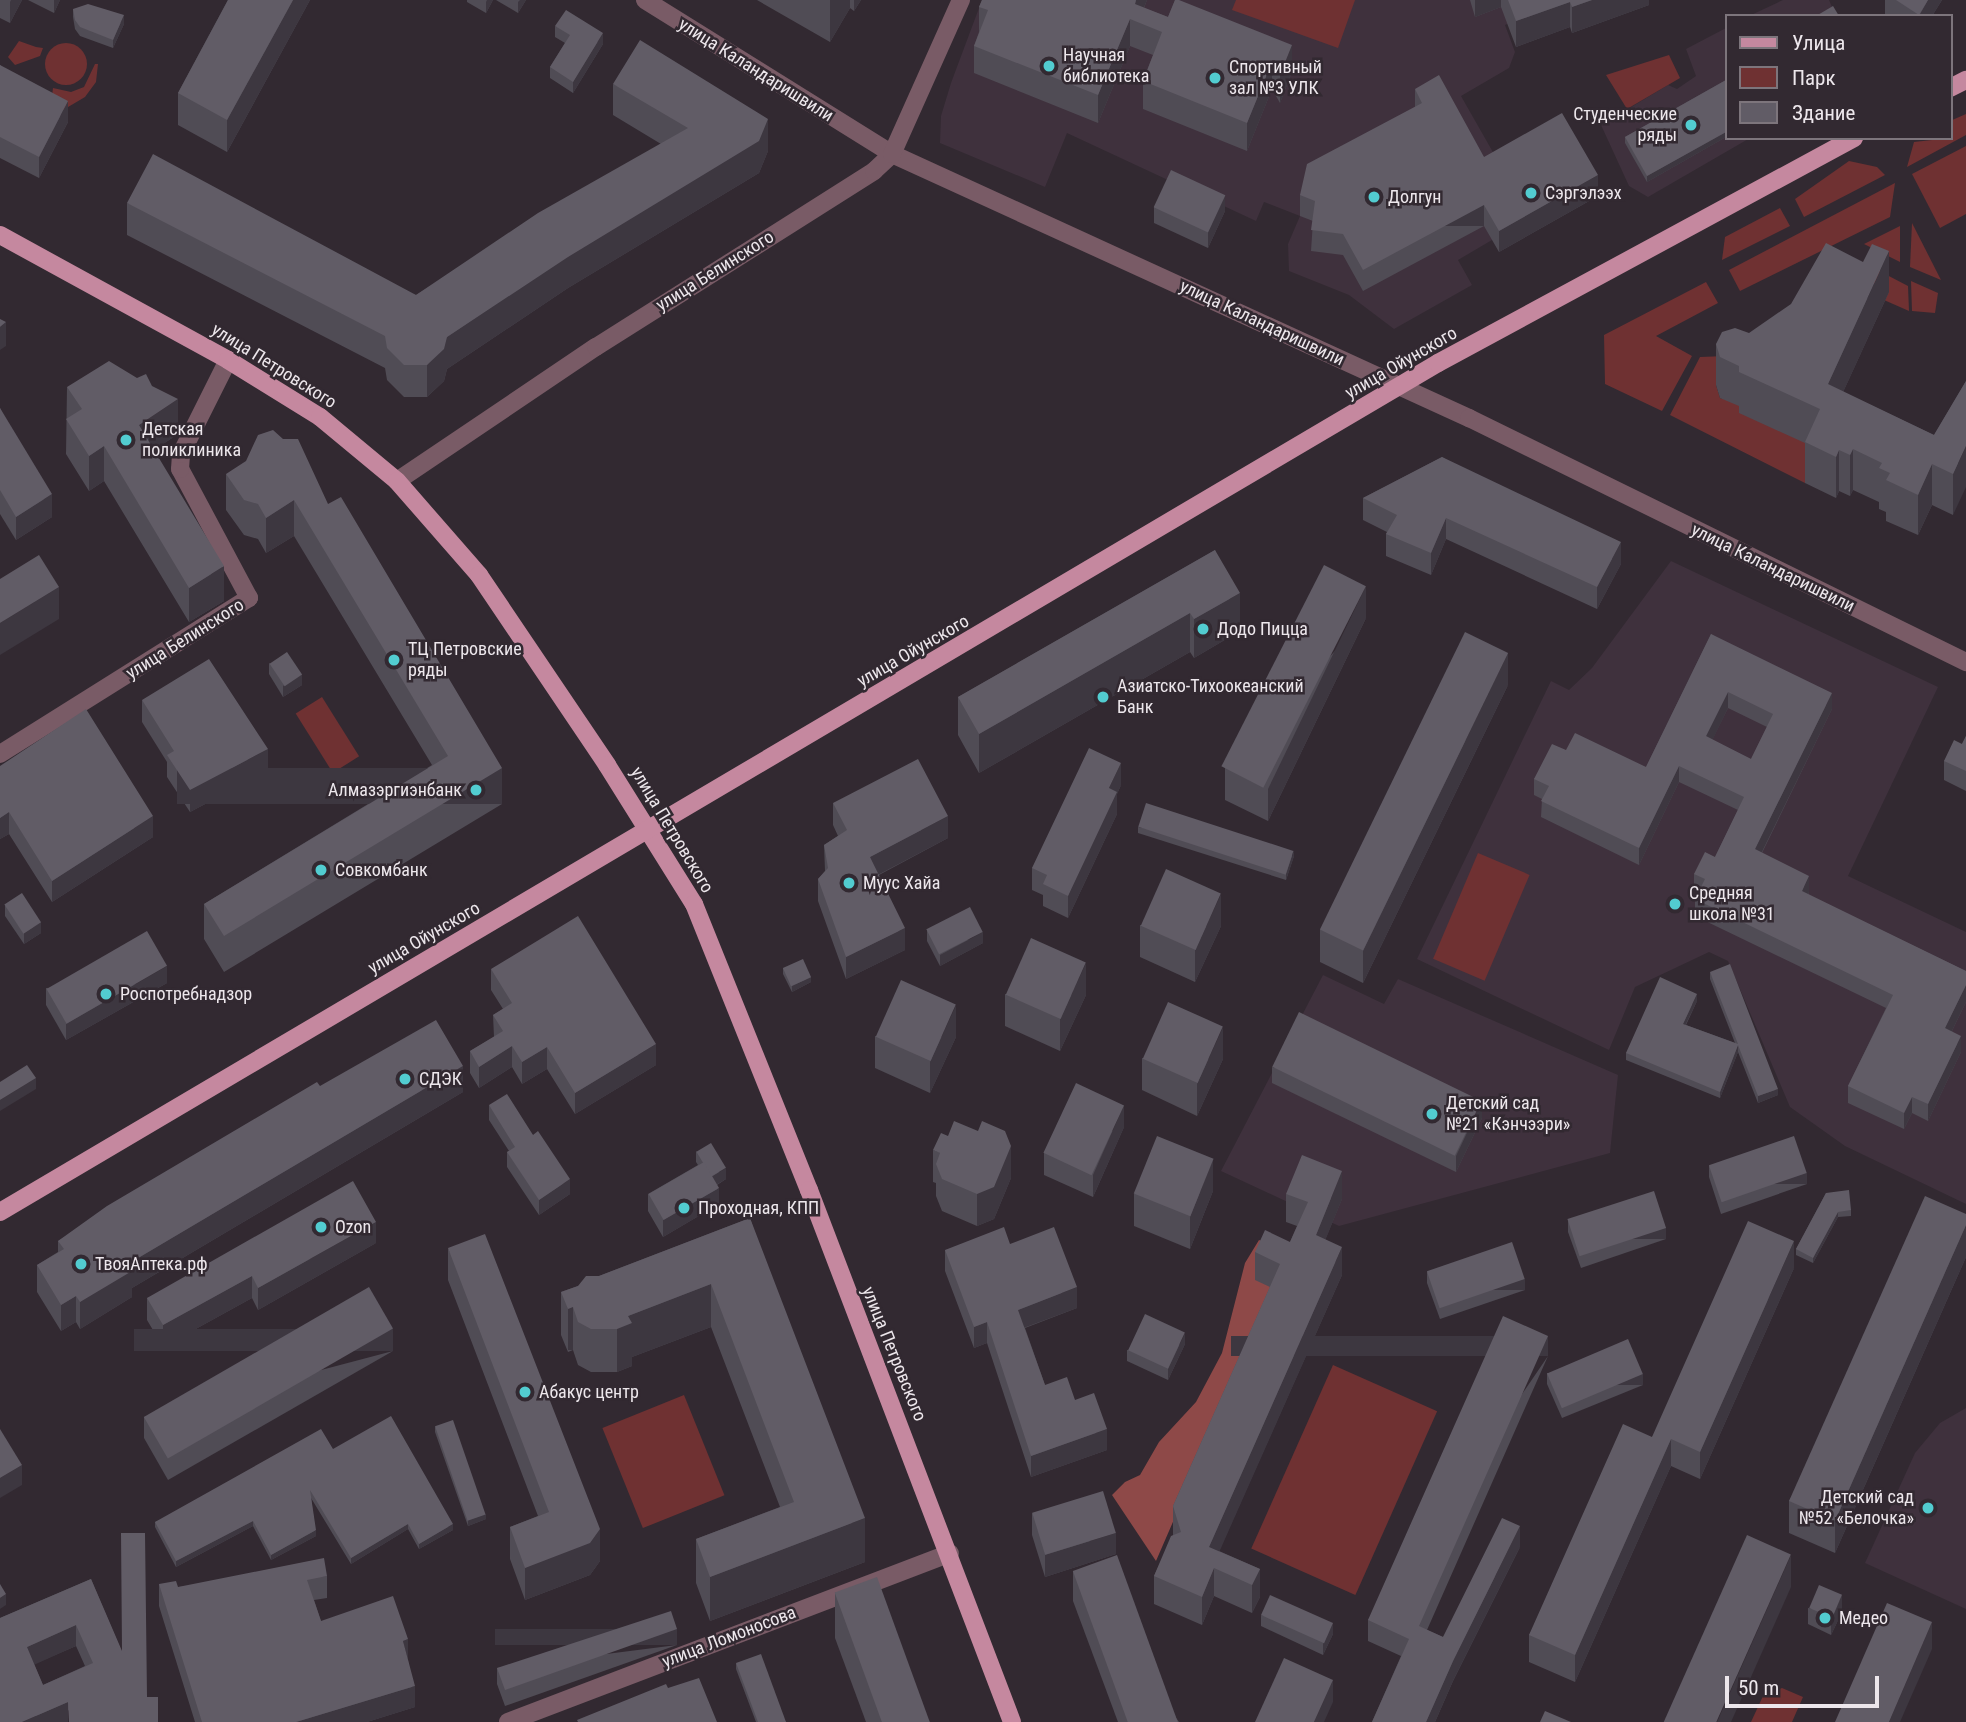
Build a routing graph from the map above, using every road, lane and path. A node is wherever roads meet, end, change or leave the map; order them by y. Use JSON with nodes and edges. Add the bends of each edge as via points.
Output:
{"nodes":[{"id":1,"x":645,"y":0,"type":"edge"},
{"id":2,"x":961,"y":0,"type":"edge"},
{"id":3,"x":1850,"y":140,"type":"edge"},
{"id":4,"x":892,"y":154,"type":"junction"},
{"id":5,"x":0,"y":236,"type":"edge"},
{"id":6,"x":228,"y":360,"type":"junction"},
{"id":7,"x":1401,"y":387,"type":"junction"},
{"id":8,"x":397,"y":481,"type":"junction"},
{"id":9,"x":1966,"y":662,"type":"edge"},
{"id":10,"x":0,"y":754,"type":"edge"},
{"id":11,"x":649,"y":830,"type":"junction"},
{"id":12,"x":0,"y":1212,"type":"edge"},
{"id":13,"x":950,"y":1553,"type":"junction"},
{"id":14,"x":508,"y":1722,"type":"edge"},
{"id":15,"x":1012,"y":1722,"type":"edge"}],
"edges":[{"from":1,"to":4,"type":"street","name":"улица Каландаришвили"},
{"from":2,"to":4,"type":"street"},
{"from":3,"to":7,"type":"main road","name":"улица Ойунского"},
{"from":4,"to":7,"type":"street","name":"улица Каландаришвили"},
{"from":4,"to":8,"type":"street","name":"улица Белинского"},
{"from":5,"to":6,"type":"main road","name":"улица Петровского"},
{"from":6,"to":8,"type":"main road","name":"улица Петровского","via":[[320,417]]},
{"from":6,"to":10,"type":"street","name":"улица Белинского","via":[[181,454],[180,469],[249,598]]},
{"from":7,"to":9,"type":"street","name":"улица Каландаришвили"},
{"from":7,"to":11,"type":"main road","name":"улица Ойунского"},
{"from":8,"to":11,"type":"main road","name":"улица Петровского","via":[[479,575]]},
{"from":11,"to":12,"type":"main road","name":"улица Ойунского"},
{"from":11,"to":13,"type":"main road","name":"улица Петровского","via":[[694,904]]},
{"from":13,"to":14,"type":"street","name":"улица Ломоносова"},
{"from":13,"to":15,"type":"main road","name":"улица Петровского"}]}
